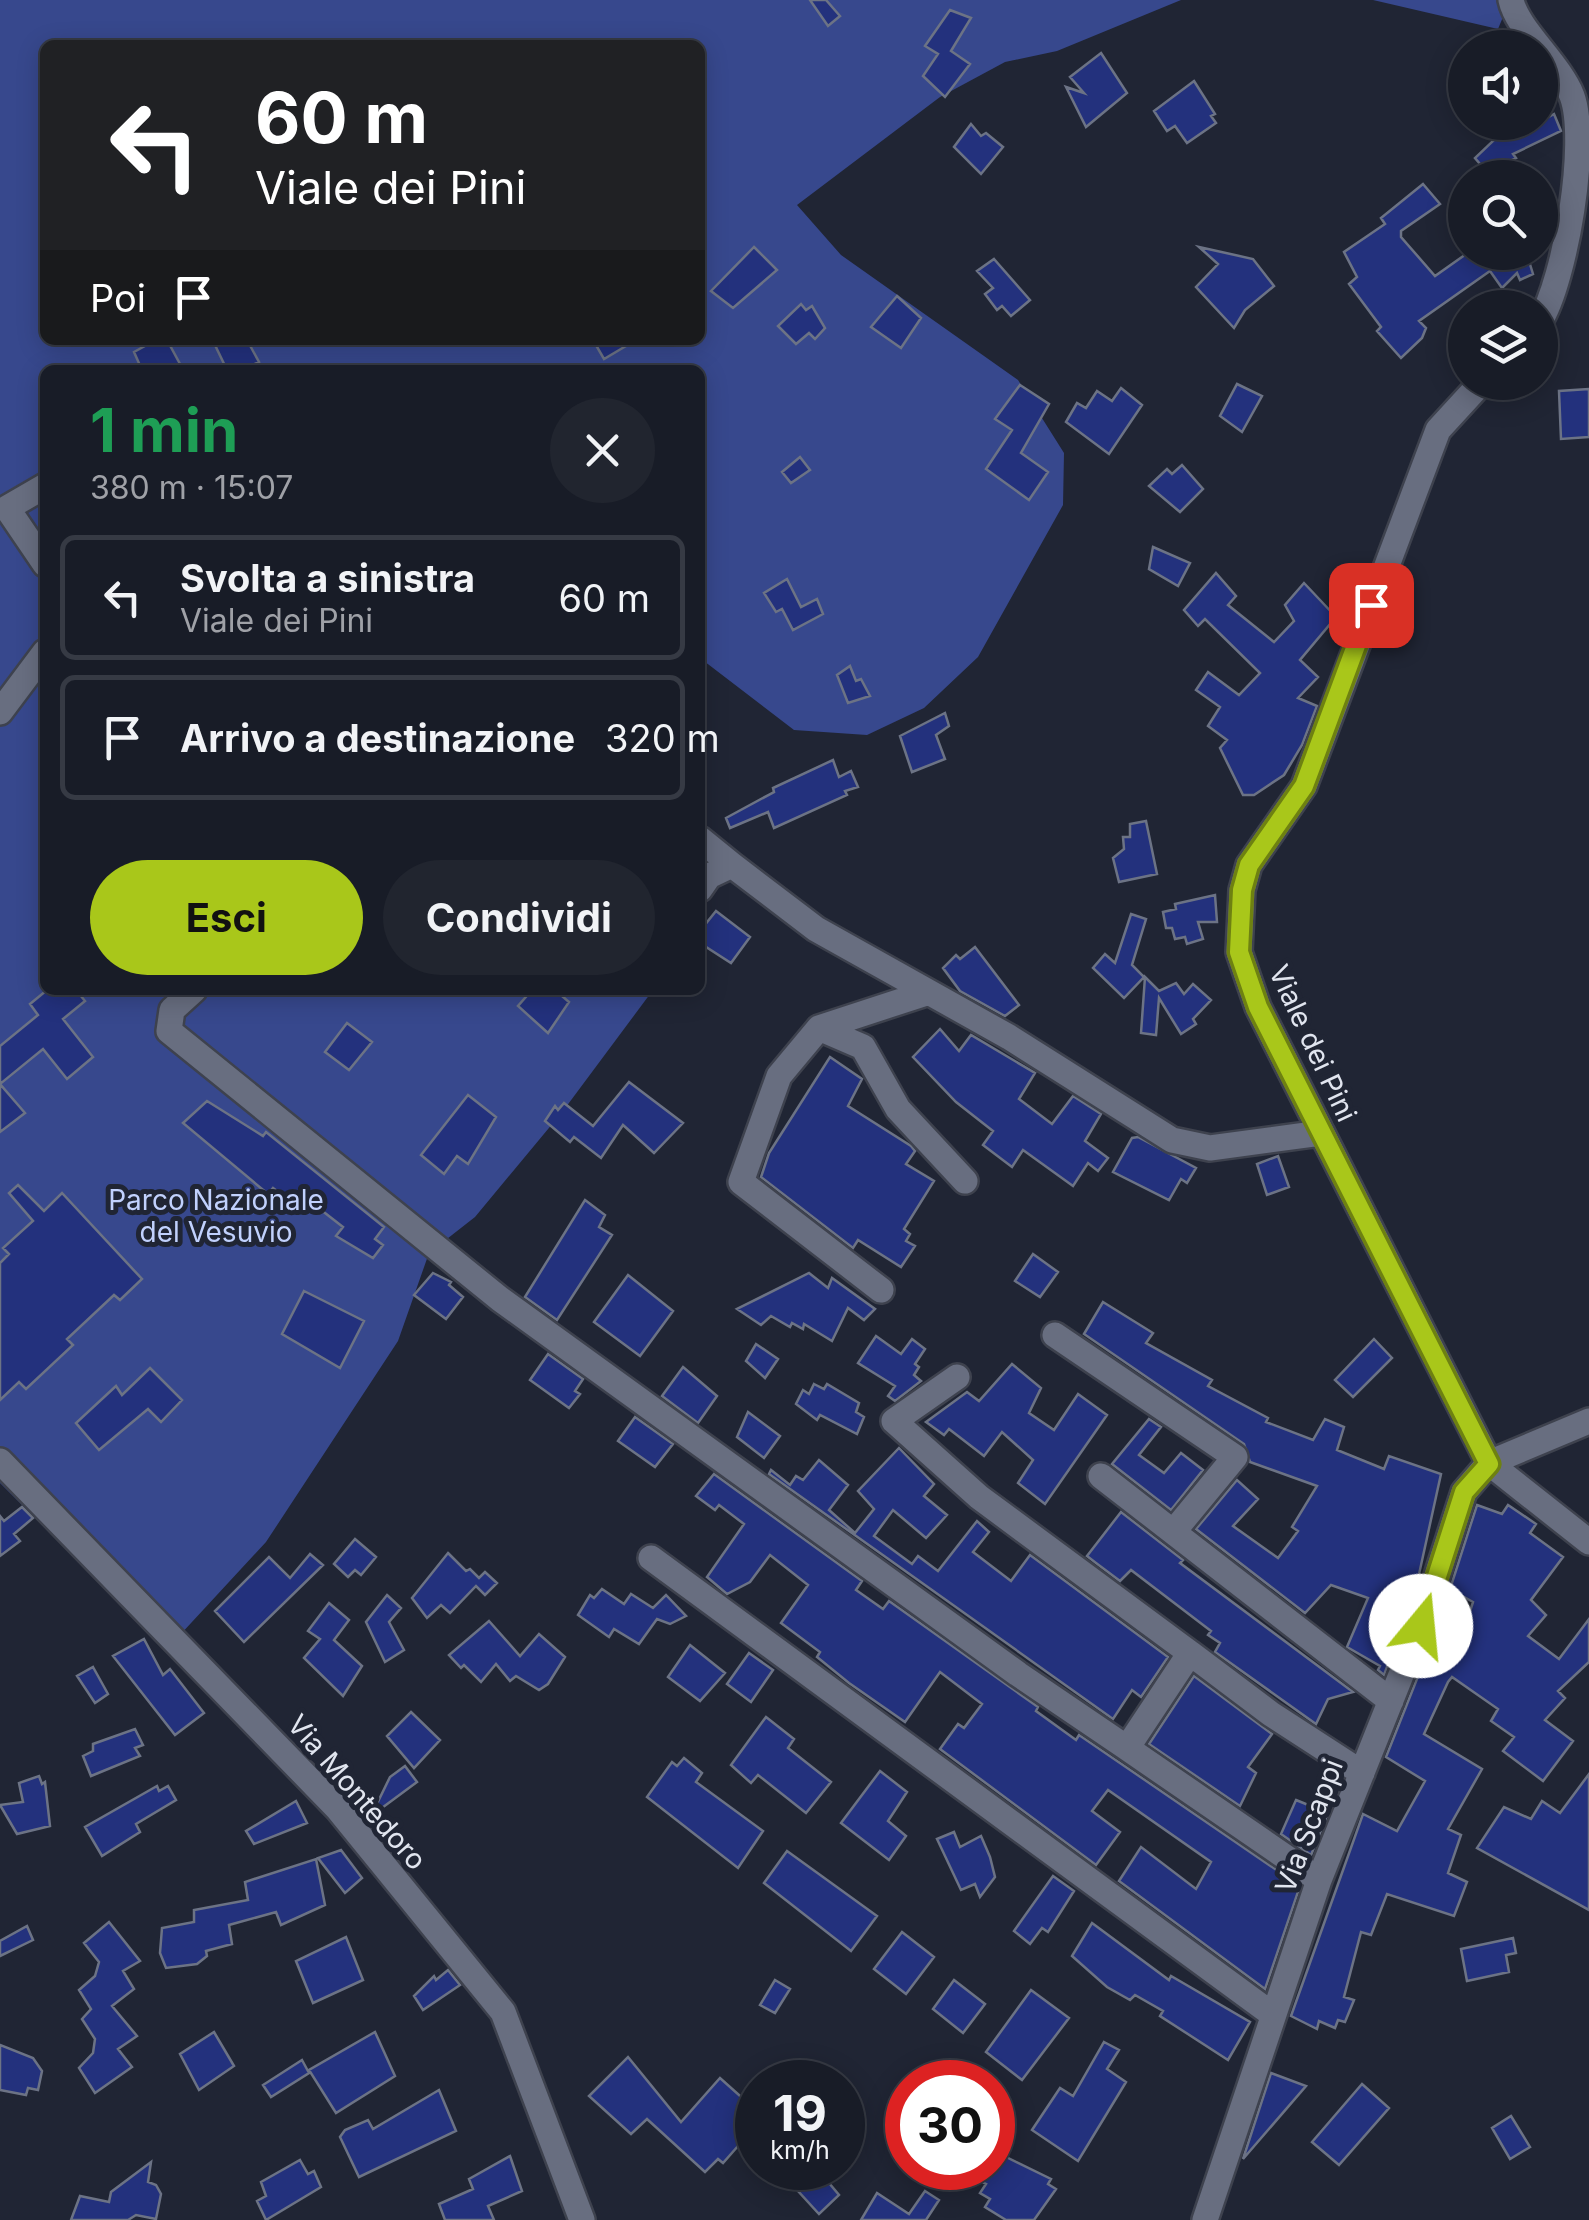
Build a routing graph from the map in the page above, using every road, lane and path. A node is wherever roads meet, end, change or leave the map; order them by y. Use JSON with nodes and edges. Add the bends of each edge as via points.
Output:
{"nodes":[{"id":1,"x":1510,"y":0,"type":"edge"},
{"id":2,"x":1552,"y":290,"type":"edge"},
{"id":3,"x":1466,"y":400,"type":"edge"},
{"id":4,"x":40,"y":489,"type":"edge"},
{"id":5,"x":40,"y":557,"type":"edge"},
{"id":6,"x":40,"y":659,"type":"edge"},
{"id":7,"x":0,"y":712,"type":"edge"},
{"id":8,"x":705,"y":843,"type":"edge"},
{"id":9,"x":732,"y":865,"type":"junction"},
{"id":10,"x":705,"y":881,"type":"edge"},
{"id":11,"x":926,"y":993,"type":"junction"},
{"id":12,"x":188,"y":995,"type":"edge"},
{"id":13,"x":819,"y":1028,"type":"junction"},
{"id":14,"x":1321,"y":1132,"type":"junction"},
{"id":15,"x":965,"y":1181,"type":"dead end"},
{"id":16,"x":881,"y":1290,"type":"dead end"},
{"id":17,"x":1054,"y":1335,"type":"dead end"},
{"id":18,"x":957,"y":1377,"type":"dead end"},
{"id":19,"x":1589,"y":1421,"type":"edge"},
{"id":20,"x":0,"y":1461,"type":"edge"},
{"id":21,"x":1489,"y":1464,"type":"junction"},
{"id":22,"x":1101,"y":1476,"type":"dead end"},
{"id":23,"x":1174,"y":1531,"type":"junction"},
{"id":24,"x":1589,"y":1542,"type":"edge"},
{"id":25,"x":650,"y":1558,"type":"dead end"},
{"id":26,"x":1190,"y":1653,"type":"junction"},
{"id":27,"x":1391,"y":1701,"type":"junction"},
{"id":28,"x":1128,"y":1748,"type":"junction"},
{"id":29,"x":1362,"y":1772,"type":"junction"},
{"id":30,"x":1319,"y":1880,"type":"junction"},
{"id":31,"x":1273,"y":2015,"type":"junction"},
{"id":32,"x":582,"y":2220,"type":"edge"},
{"id":33,"x":1204,"y":2220,"type":"edge"}],
"edges":[{"from":1,"to":2,"type":"street","via":[[1574,99],[1568,221]]},
{"from":3,"to":14,"type":"street","name":"Viale dei Pini","via":[[1438,430],[1304,786],[1249,865],[1242,890],[1239,952],[1258,1007]]},
{"from":4,"to":5,"type":"street","via":[[6,508]]},
{"from":6,"to":7,"type":"street"},
{"from":8,"to":9,"type":"street"},
{"from":9,"to":10,"type":"street"},
{"from":9,"to":11,"type":"street","via":[[816,929]]},
{"from":11,"to":13,"type":"street"},
{"from":11,"to":14,"type":"street","via":[[1190,1148]]},
{"from":12,"to":28,"type":"street","via":[[172,1010],[169,1032],[500,1299]]},
{"from":13,"to":15,"type":"street","via":[[863,1047],[898,1108]]},
{"from":13,"to":16,"type":"street","via":[[779,1076],[740,1182]]},
{"from":14,"to":21,"type":"street","name":"Viale dei Pini"},
{"from":17,"to":23,"type":"street","via":[[1235,1457]]},
{"from":18,"to":26,"type":"street","via":[[894,1421],[979,1497]]},
{"from":19,"to":21,"type":"street"},
{"from":20,"to":32,"type":"street","name":"Via Montedoro","via":[[338,1809],[503,2012]]},
{"from":21,"to":24,"type":"street"},
{"from":21,"to":27,"type":"street","name":"Via Scappi","via":[[1464,1492]]},
{"from":22,"to":23,"type":"street"},
{"from":23,"to":27,"type":"street"},
{"from":25,"to":31,"type":"street"},
{"from":26,"to":28,"type":"street"},
{"from":26,"to":29,"type":"street"},
{"from":27,"to":29,"type":"street","name":"Via Scappi"},
{"from":28,"to":30,"type":"street"},
{"from":29,"to":30,"type":"street","name":"Via Scappi"},
{"from":30,"to":31,"type":"street","name":"Via Scappi"},
{"from":31,"to":33,"type":"street","name":"Via Scappi"}]}
